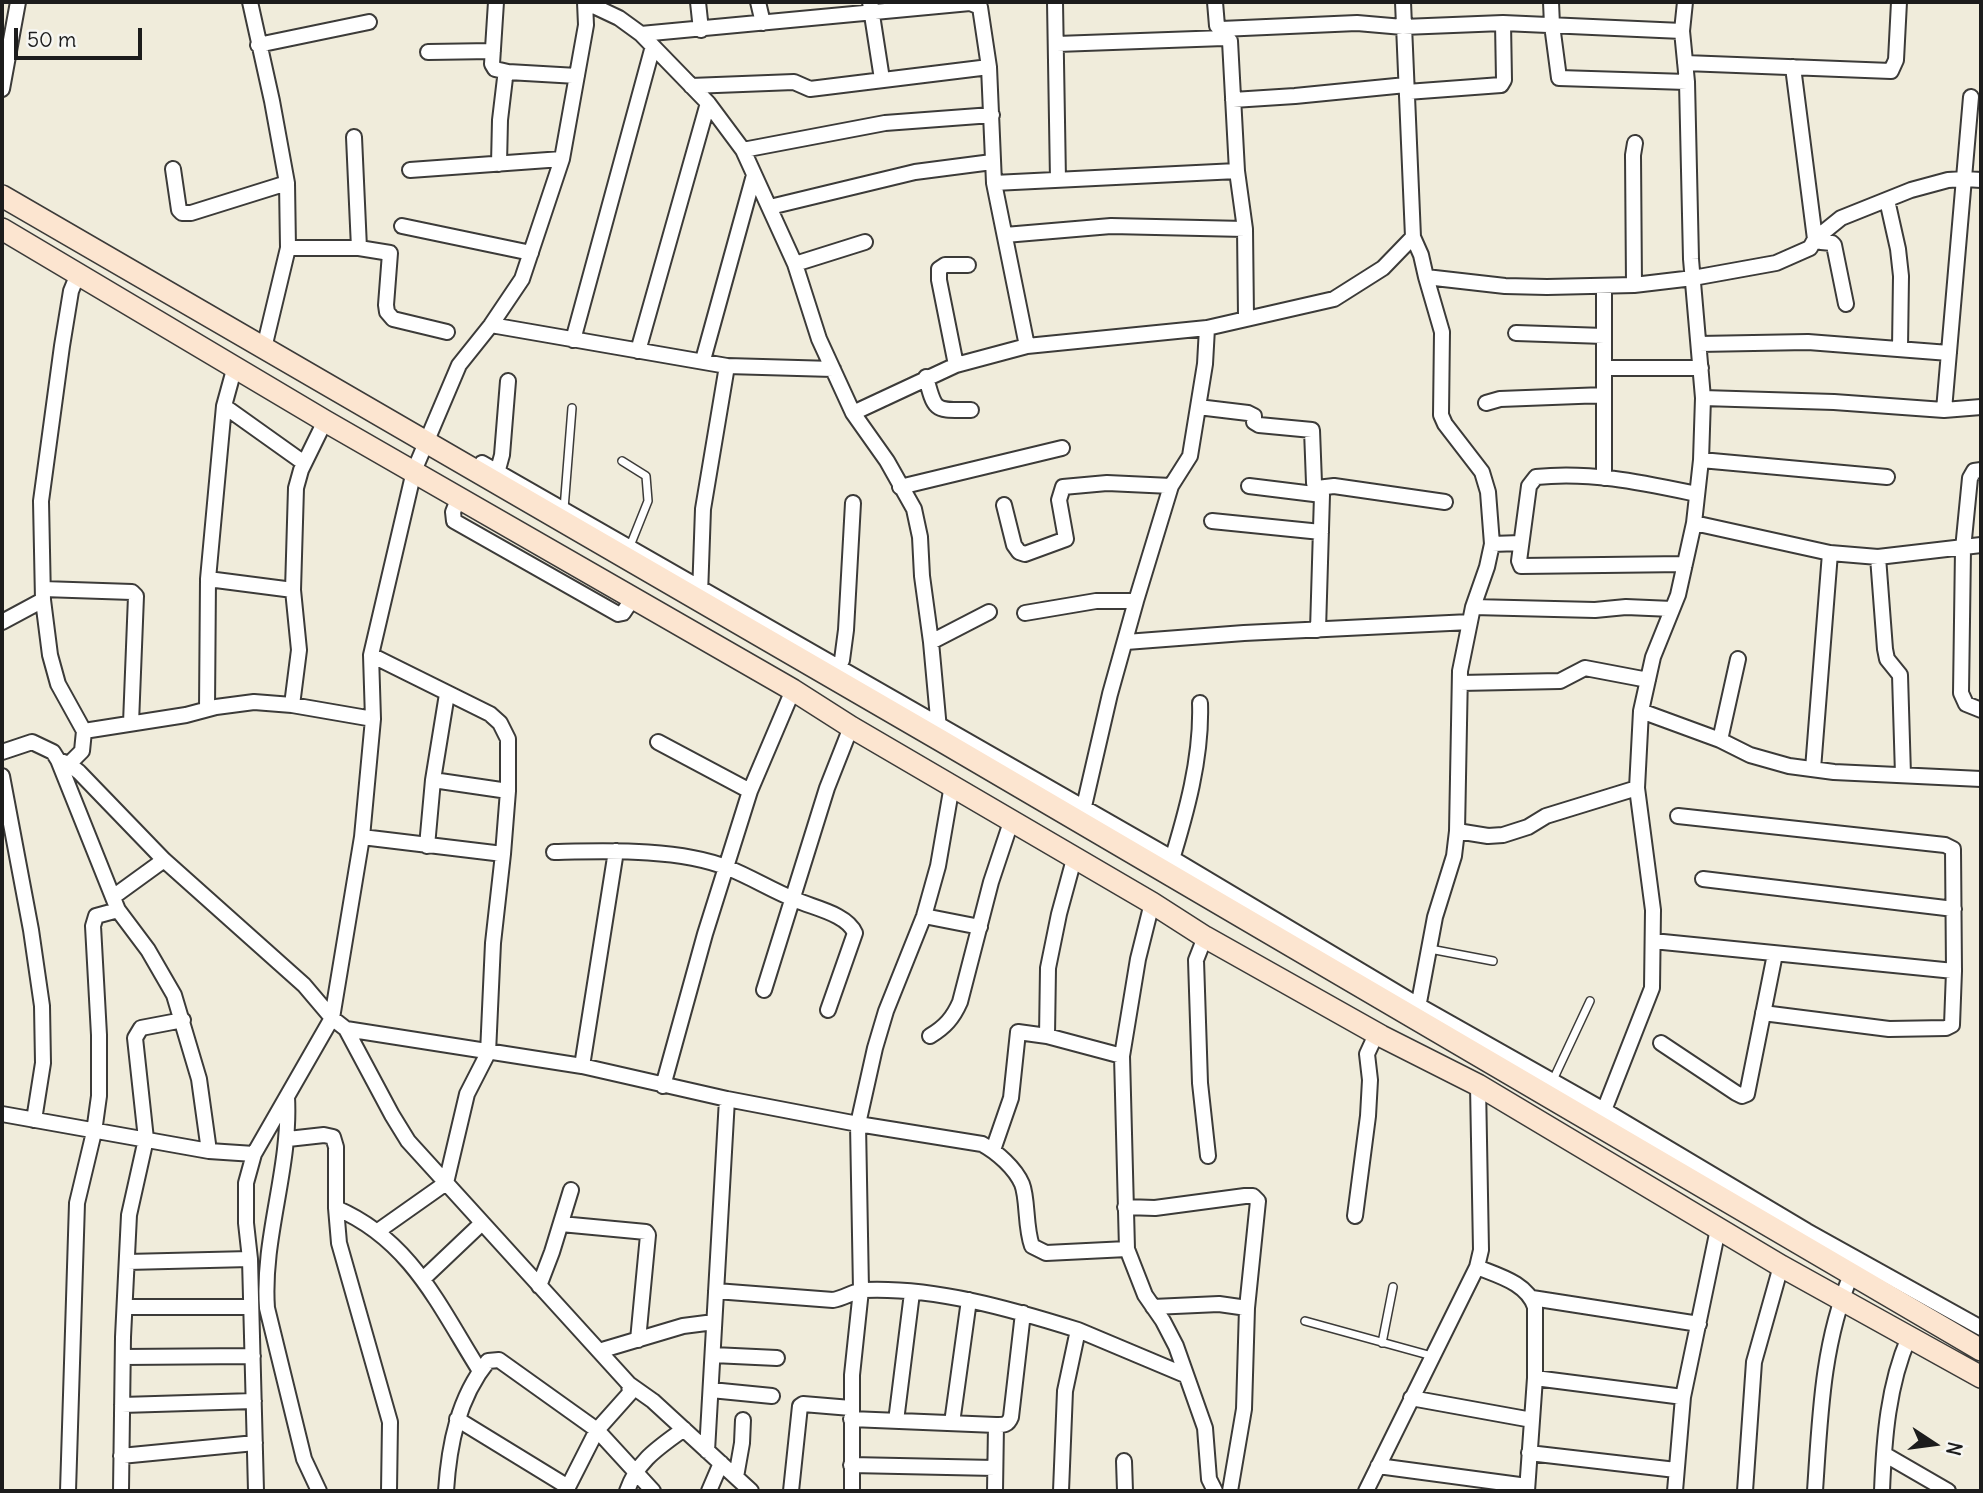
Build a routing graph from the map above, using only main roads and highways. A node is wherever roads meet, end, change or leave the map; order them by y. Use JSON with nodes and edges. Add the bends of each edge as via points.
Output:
{"nodes":[{"id":1,"x":2,"y":196,"type":"edge"},
{"id":2,"x":2,"y":229,"type":"edge"},
{"id":3,"x":1981,"y":1350,"type":"edge"},
{"id":4,"x":1981,"y":1377,"type":"edge"}],
"edges":[{"from":1,"to":3,"type":"main road","via":[[1170,866],[1601,1118],[1851,1275]]},
{"from":2,"to":4,"type":"main road","via":[[793,690],[1205,937],[1478,1086],[1781,1266]]}]}
